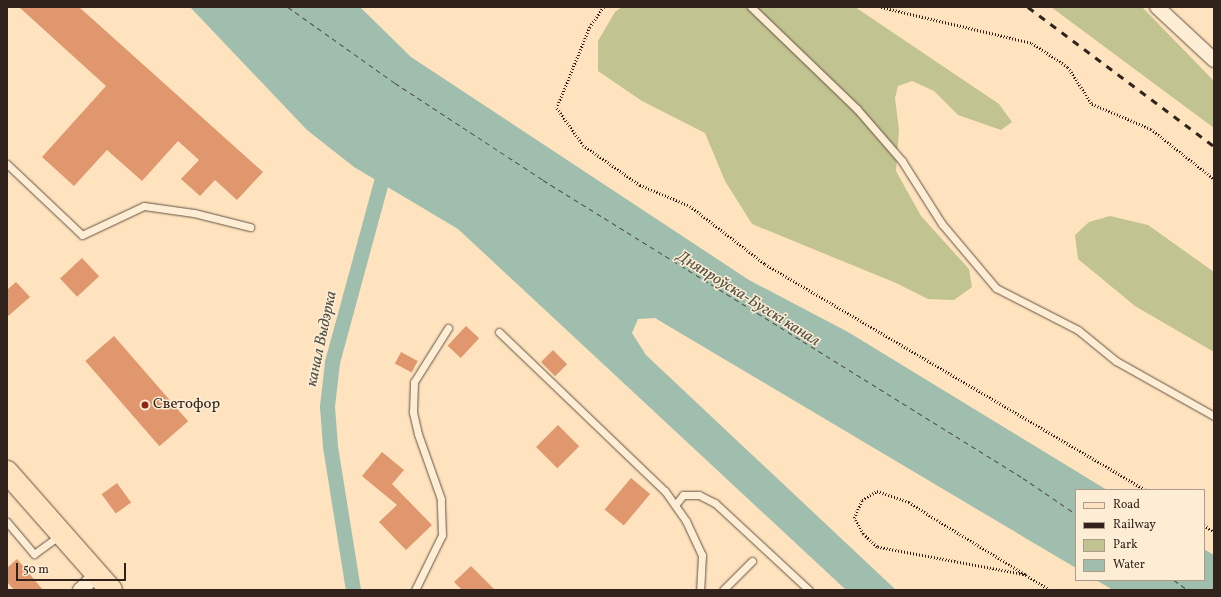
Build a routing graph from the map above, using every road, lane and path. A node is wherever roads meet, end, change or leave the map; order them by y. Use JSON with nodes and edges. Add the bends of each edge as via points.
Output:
{"nodes":[{"id":1,"x":604,"y":7,"type":"edge"},
{"id":2,"x":751,"y":7,"type":"edge"},
{"id":3,"x":881,"y":7,"type":"edge"},
{"id":4,"x":1157,"y":7,"type":"edge"},
{"id":5,"x":1214,"y":60,"type":"edge"},
{"id":6,"x":7,"y":164,"type":"edge"},
{"id":7,"x":1214,"y":179,"type":"edge"},
{"id":8,"x":250,"y":227,"type":"dead end"},
{"id":9,"x":448,"y":328,"type":"dead end"},
{"id":10,"x":500,"y":332,"type":"dead end"},
{"id":11,"x":1214,"y":416,"type":"edge"},
{"id":12,"x":7,"y":472,"type":"edge"},
{"id":13,"x":1143,"y":489,"type":"edge"},
{"id":14,"x":675,"y":505,"type":"junction"},
{"id":15,"x":7,"y":522,"type":"edge"},
{"id":16,"x":1205,"y":527,"type":"edge"},
{"id":17,"x":1214,"y":532,"type":"edge"},
{"id":18,"x":62,"y":534,"type":"junction"},
{"id":19,"x":752,"y":561,"type":"dead end"},
{"id":20,"x":1026,"y":575,"type":"junction"},
{"id":21,"x":104,"y":582,"type":"edge"},
{"id":22,"x":80,"y":590,"type":"edge"},
{"id":23,"x":415,"y":590,"type":"edge"},
{"id":24,"x":700,"y":590,"type":"edge"},
{"id":25,"x":723,"y":590,"type":"edge"},
{"id":26,"x":809,"y":590,"type":"edge"},
{"id":27,"x":1050,"y":590,"type":"edge"}],
"edges":[{"from":1,"to":13,"type":"path","via":[[590,27],[557,108],[582,145],[640,185],[690,206],[765,264]]},
{"from":2,"to":11,"type":"lane","via":[[858,109],[902,161],[942,224],[996,288],[1078,330],[1116,361]]},
{"from":3,"to":7,"type":"path","via":[[1032,43],[1068,67],[1092,104],[1151,129]]},
{"from":4,"to":5,"type":"street"},
{"from":6,"to":8,"type":"lane","via":[[82,235],[144,206],[194,213]]},
{"from":9,"to":23,"type":"lane","via":[[414,382],[413,412],[418,434],[441,498],[442,535]]},
{"from":10,"to":14,"type":"lane","via":[[665,491]]},
{"from":12,"to":18,"type":"main road"},
{"from":14,"to":24,"type":"lane","via":[[686,521],[702,555]]},
{"from":14,"to":26,"type":"lane","via":[[683,495],[699,495],[715,503]]},
{"from":15,"to":18,"type":"lane","via":[[34,554]]},
{"from":16,"to":17,"type":"path"},
{"from":18,"to":21,"type":"main road"},
{"from":19,"to":25,"type":"lane"},
{"from":20,"to":20,"type":"path","via":[[908,502],[877,491],[862,500],[854,518],[862,534],[877,547]]},
{"from":20,"to":27,"type":"path"},
{"from":21,"to":22,"type":"street"}]}
